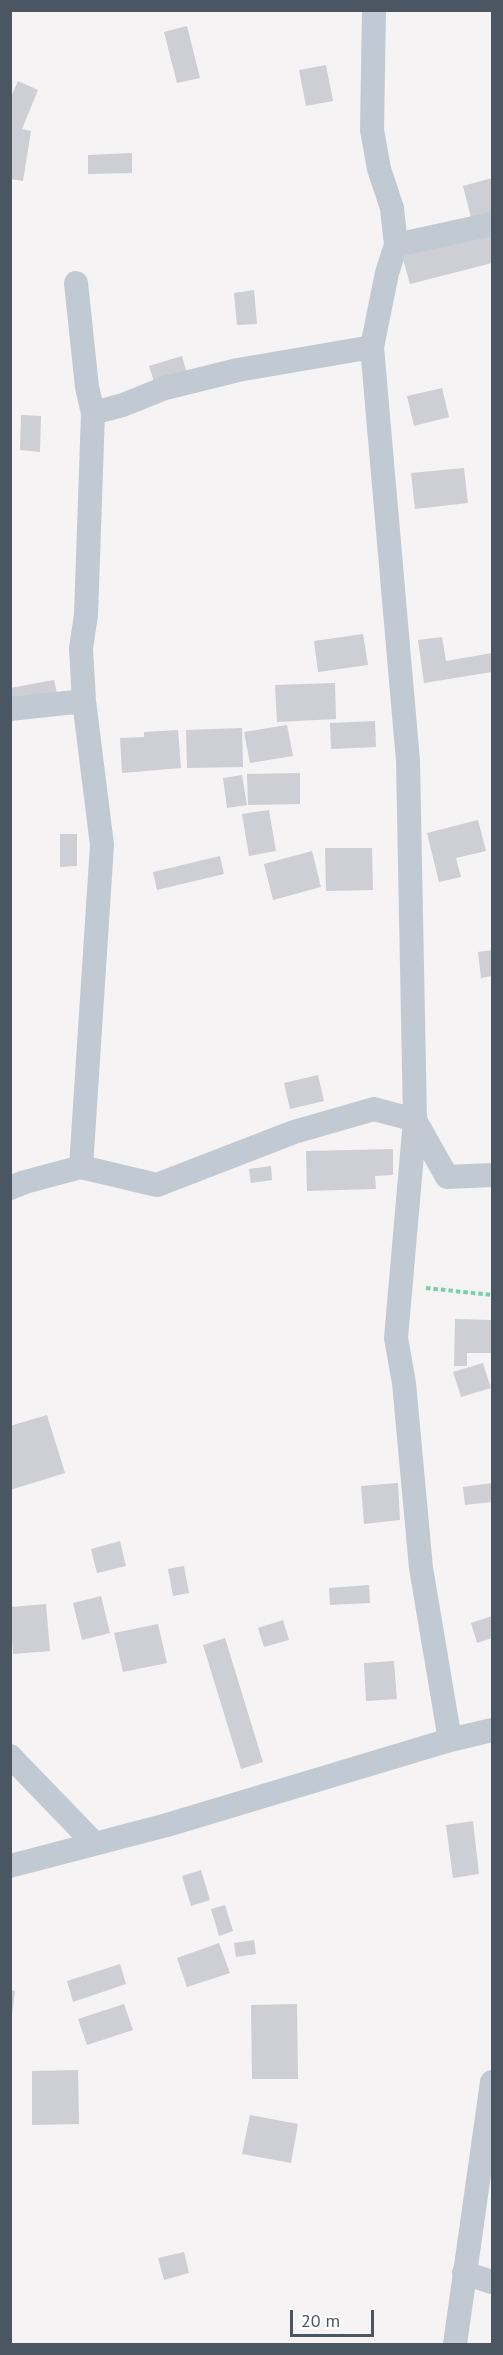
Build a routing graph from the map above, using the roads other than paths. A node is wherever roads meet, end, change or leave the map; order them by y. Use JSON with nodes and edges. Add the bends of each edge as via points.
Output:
{"nodes":[{"id":1,"x":374,"y":10,"type":"edge"},
{"id":2,"x":492,"y":224,"type":"edge"},
{"id":3,"x":396,"y":245,"type":"junction"},
{"id":4,"x":76,"y":283,"type":"dead end"},
{"id":5,"x":372,"y":347,"type":"junction"},
{"id":6,"x":93,"y":413,"type":"junction"},
{"id":7,"x":84,"y":700,"type":"junction"},
{"id":8,"x":10,"y":709,"type":"edge"},
{"id":9,"x":415,"y":1120,"type":"junction"},
{"id":10,"x":81,"y":1167,"type":"junction"},
{"id":11,"x":492,"y":1175,"type":"edge"},
{"id":12,"x":10,"y":1188,"type":"edge"},
{"id":13,"x":492,"y":1730,"type":"edge"},
{"id":14,"x":450,"y":1740,"type":"junction"},
{"id":15,"x":10,"y":1756,"type":"edge"},
{"id":16,"x":94,"y":1843,"type":"junction"},
{"id":17,"x":10,"y":1866,"type":"edge"},
{"id":18,"x":492,"y":2082,"type":"edge"},
{"id":19,"x":464,"y":2273,"type":"junction"},
{"id":20,"x":492,"y":2282,"type":"edge"},
{"id":21,"x":455,"y":2344,"type":"edge"}],
"edges":[{"from":1,"to":3,"type":"street","via":[[372,130],[392,208]]},
{"from":2,"to":3,"type":"street"},
{"from":3,"to":5,"type":"street"},
{"from":4,"to":6,"type":"street"},
{"from":5,"to":6,"type":"street","via":[[165,387]]},
{"from":5,"to":9,"type":"street","via":[[408,761]]},
{"from":6,"to":7,"type":"street","via":[[86,615],[81,648]]},
{"from":7,"to":8,"type":"street"},
{"from":7,"to":10,"type":"street","via":[[102,845]]},
{"from":9,"to":10,"type":"street","via":[[374,1109],[294,1132],[157,1185]]},
{"from":9,"to":11,"type":"street","via":[[447,1177]]},
{"from":9,"to":14,"type":"street","via":[[396,1338],[404,1383],[421,1568]]},
{"from":10,"to":12,"type":"street"},
{"from":13,"to":14,"type":"street"},
{"from":14,"to":16,"type":"street","via":[[167,1826]]},
{"from":15,"to":16,"type":"street"},
{"from":16,"to":17,"type":"street"},
{"from":18,"to":19,"type":"street"},
{"from":19,"to":20,"type":"street"},
{"from":19,"to":21,"type":"street"}]}
